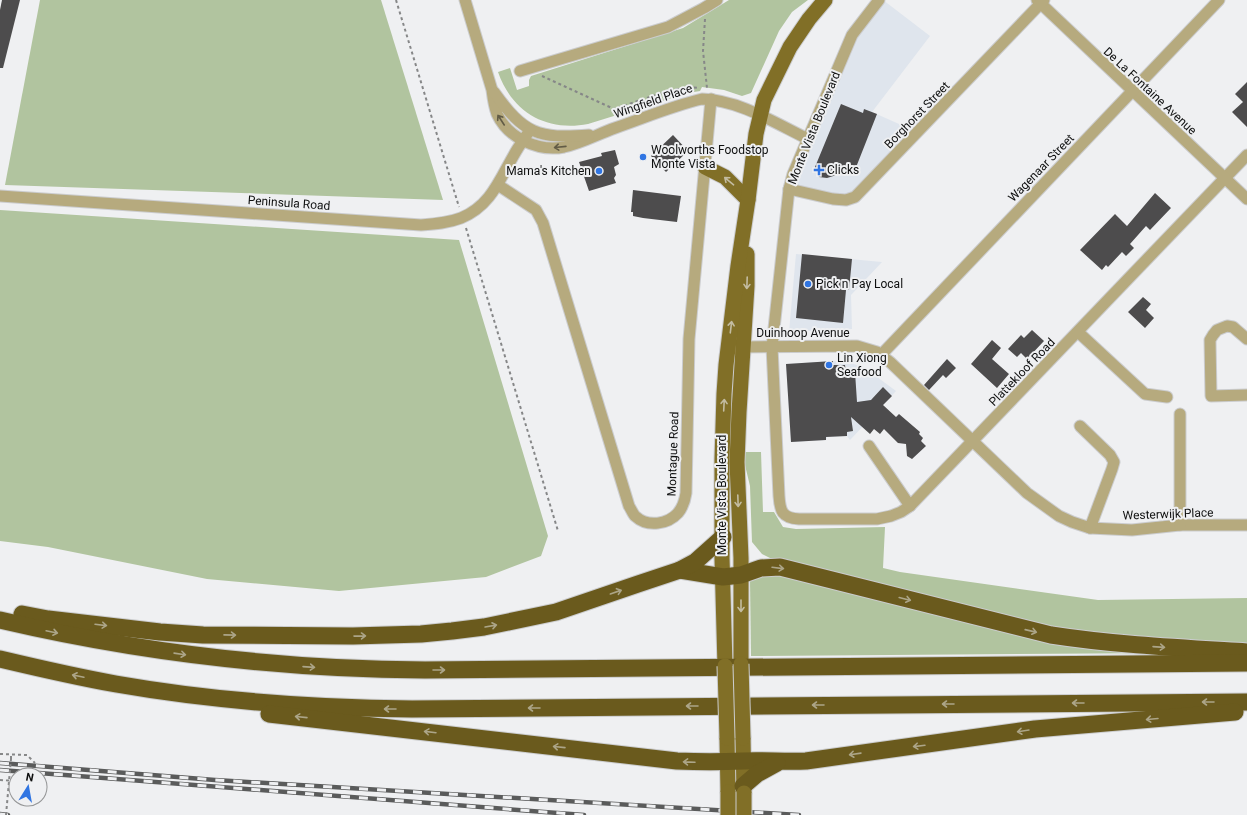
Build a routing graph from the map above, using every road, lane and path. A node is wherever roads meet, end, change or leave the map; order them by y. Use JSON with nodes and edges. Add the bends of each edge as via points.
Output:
{"nodes":[{"id":1,"x":396,"y":0,"type":"edge"},
{"id":2,"x":465,"y":0,"type":"edge"},
{"id":3,"x":717,"y":0,"type":"edge"},
{"id":4,"x":825,"y":0,"type":"edge"},
{"id":5,"x":879,"y":0,"type":"edge"},
{"id":6,"x":1219,"y":0,"type":"edge"},
{"id":7,"x":1041,"y":1,"type":"edge"},
{"id":8,"x":705,"y":16,"type":"dead end"},
{"id":9,"x":520,"y":71,"type":"dead end"},
{"id":10,"x":540,"y":75,"type":"dead end"},
{"id":11,"x":492,"y":90,"type":"junction"},
{"id":12,"x":1132,"y":92,"type":"junction"},
{"id":13,"x":711,"y":99,"type":"junction"},
{"id":14,"x":759,"y":115,"type":"junction"},
{"id":15,"x":530,"y":130,"type":"junction"},
{"id":16,"x":596,"y":135,"type":"junction"},
{"id":17,"x":808,"y":139,"type":"junction"},
{"id":18,"x":524,"y":141,"type":"junction"},
{"id":19,"x":1247,"y":155,"type":"edge"},
{"id":20,"x":705,"y":167,"type":"junction"},
{"id":21,"x":1225,"y":178,"type":"junction"},
{"id":22,"x":498,"y":185,"type":"junction"},
{"id":23,"x":789,"y":189,"type":"junction"},
{"id":24,"x":0,"y":196,"type":"edge"},
{"id":25,"x":1247,"y":199,"type":"edge"},
{"id":26,"x":748,"y":200,"type":"junction"},
{"id":27,"x":459,"y":209,"type":"dead end"},
{"id":28,"x":465,"y":225,"type":"dead end"},
{"id":29,"x":744,"y":230,"type":"junction"},
{"id":30,"x":1078,"y":332,"type":"junction"},
{"id":31,"x":1247,"y":340,"type":"edge"},
{"id":32,"x":743,"y":347,"type":"junction"},
{"id":33,"x":772,"y":347,"type":"junction"},
{"id":34,"x":881,"y":354,"type":"junction"},
{"id":35,"x":726,"y":365,"type":"junction"},
{"id":36,"x":1247,"y":395,"type":"edge"},
{"id":37,"x":1167,"y":397,"type":"dead end"},
{"id":38,"x":1180,"y":414,"type":"dead end"},
{"id":39,"x":1080,"y":426,"type":"dead end"},
{"id":40,"x":972,"y":442,"type":"junction"},
{"id":41,"x":869,"y":446,"type":"dead end"},
{"id":42,"x":910,"y":506,"type":"junction"},
{"id":43,"x":780,"y":507,"type":"joint"},
{"id":44,"x":1247,"y":525,"type":"edge"},
{"id":45,"x":1180,"y":526,"type":"junction"},
{"id":46,"x":1090,"y":528,"type":"junction"},
{"id":47,"x":558,"y":531,"type":"dead end"},
{"id":48,"x":723,"y":537,"type":"junction"},
{"id":49,"x":680,"y":570,"type":"junction"},
{"id":50,"x":741,"y":575,"type":"junction"},
{"id":51,"x":723,"y":577,"type":"junction"},
{"id":52,"x":0,"y":610,"type":"edge"},
{"id":53,"x":0,"y":620,"type":"edge"},
{"id":54,"x":1247,"y":652,"type":"edge"},
{"id":55,"x":0,"y":659,"type":"edge"},
{"id":56,"x":1247,"y":663,"type":"edge"},
{"id":57,"x":117,"y":684,"type":"junction"},
{"id":58,"x":1247,"y":702,"type":"edge"},
{"id":59,"x":1247,"y":711,"type":"edge"},
{"id":60,"x":0,"y":754,"type":"edge"},
{"id":61,"x":11,"y":755,"type":"junction"},
{"id":62,"x":735,"y":761,"type":"junction"},
{"id":63,"x":779,"y":762,"type":"junction"},
{"id":64,"x":35,"y":764,"type":"dead end"},
{"id":65,"x":10,"y":767,"type":"edge"},
{"id":66,"x":738,"y":790,"type":"junction"},
{"id":67,"x":8,"y":792,"type":"edge"},
{"id":68,"x":6,"y":815,"type":"edge"},
{"id":69,"x":728,"y":815,"type":"edge"},
{"id":70,"x":744,"y":815,"type":"edge"}],
"edges":[{"from":1,"to":27,"type":"path"},
{"from":2,"to":11,"type":"street"},
{"from":3,"to":9,"type":"street","via":[[668,27]]},
{"from":4,"to":14,"type":"main road","name":"Monte Vista Boulevard","via":[[790,47]]},
{"from":5,"to":17,"type":"street","name":"Monte Vista Boulevard","via":[[852,35]]},
{"from":6,"to":12,"type":"street","name":"Wagenaar Street"},
{"from":7,"to":12,"type":"street","name":"De La Fontaine Avenue"},
{"from":7,"to":23,"type":"street","name":"Borghorst Street","via":[[855,197],[846,200],[833,199]]},
{"from":8,"to":10,"type":"path","via":[[703,51],[707,89],[677,89],[614,109]]},
{"from":11,"to":15,"type":"street","via":[[510,113]]},
{"from":18,"to":11,"type":"street","one_way":true,"via":[[509,130],[497,114]]},
{"from":12,"to":21,"type":"street","name":"De La Fontaine Avenue"},
{"from":12,"to":34,"type":"street","name":"Wagenaar Street"},
{"from":13,"to":14,"type":"street","name":"Wingfield Place"},
{"from":13,"to":16,"type":"street","name":"Wingfield Place","via":[[691,102]]},
{"from":13,"to":20,"type":"street","name":"Montague Road"},
{"from":14,"to":17,"type":"street","name":"Wingfield Place"},
{"from":14,"to":26,"type":"main road","name":"Monte Vista Boulevard"},
{"from":15,"to":16,"type":"street","name":"Wingfield Place","via":[[557,137]]},
{"from":15,"to":18,"type":"street","name":"Peninsula Road"},
{"from":16,"to":18,"type":"street","name":"Wingfield Place","one_way":true,"via":[[562,147],[545,147]]},
{"from":17,"to":23,"type":"street","name":"Monte Vista Boulevard"},
{"from":18,"to":22,"type":"street","name":"Peninsula Road","via":[[518,147]]},
{"from":19,"to":21,"type":"street","name":"Plattekloof Road"},
{"from":20,"to":22,"type":"street","name":"Montague Road","via":[[689,339],[686,493],[679,512],[665,522],[655,524],[634,516],[629,506],[541,217],[529,204]]},
{"from":26,"to":20,"type":"main road","one_way":true,"via":[[725,177]]},
{"from":21,"to":25,"type":"street","name":"De La Fontaine Avenue"},
{"from":21,"to":30,"type":"street","name":"Plattekloof Road"},
{"from":22,"to":24,"type":"street","name":"Peninsula Road","via":[[479,207],[462,218],[445,223],[421,225]]},
{"from":23,"to":33,"type":"street","name":"Monte Vista Boulevard"},
{"from":26,"to":29,"type":"main road","name":"Monte Vista Boulevard"},
{"from":28,"to":47,"type":"path"},
{"from":29,"to":32,"type":"main road","name":"Monte Vista Boulevard","one_way":true,"via":[[748,267]]},
{"from":35,"to":29,"type":"main road","name":"Monte Vista Boulevard","one_way":true},
{"from":30,"to":37,"type":"street","via":[[1145,394]]},
{"from":30,"to":40,"type":"street","name":"Plattekloof Road"},
{"from":31,"to":36,"type":"street","via":[[1234,327],[1228,326],[1217,330],[1210,340],[1211,396]]},
{"from":32,"to":33,"type":"street","name":"Duinhoop Avenue"},
{"from":32,"to":35,"type":"street","name":"Duinhoop Avenue","via":[[734,353]]},
{"from":32,"to":50,"type":"main road","name":"Monte Vista Boulevard","one_way":true,"via":[[737,462]]},
{"from":33,"to":34,"type":"street","name":"Duinhoop Avenue","via":[[852,346],[868,348]]},
{"from":33,"to":43,"type":"street","name":"Monte Vista Boulevard"},
{"from":34,"to":40,"type":"street","name":"Duinhoop Avenue"},
{"from":48,"to":35,"type":"main road","name":"Monte Vista Boulevard","one_way":true,"via":[[722,459]]},
{"from":38,"to":45,"type":"street"},
{"from":39,"to":46,"type":"street","via":[[1114,462]]},
{"from":40,"to":42,"type":"street","name":"Plattekloof Road"},
{"from":40,"to":46,"type":"street","name":"Westerwijk Place","via":[[1027,493],[1059,516]]},
{"from":41,"to":42,"type":"street"},
{"from":42,"to":43,"type":"street","name":"Plattekloof Road","via":[[885,518],[854,519],[792,519],[782,513]]},
{"from":44,"to":45,"type":"street","name":"Westerwijk Place"},
{"from":45,"to":46,"type":"street","name":"Westerwijk Place","via":[[1132,530]]},
{"from":48,"to":49,"type":"highway","via":[[695,562]]},
{"from":48,"to":51,"type":"main road","name":"Monte Vista Boulevard"},
{"from":49,"to":51,"type":"highway"},
{"from":52,"to":49,"type":"highway","one_way":true,"via":[[79,623],[203,635],[421,634],[484,627],[556,612]]},
{"from":50,"to":51,"type":"highway"},
{"from":50,"to":54,"type":"highway","one_way":true,"via":[[761,568],[780,567],[1051,635],[1158,647]]},
{"from":50,"to":62,"type":"main road","name":"Monte Vista Boulevard","one_way":true,"bridge":true,"via":[[743,738]]},
{"from":51,"to":62,"type":"main road","name":"Monte Vista Boulevard","bridge":true,"via":[[728,738]]},
{"from":53,"to":56,"type":"highway","one_way":true,"via":[[156,651],[265,664],[355,669]]},
{"from":57,"to":55,"type":"highway","one_way":true},
{"from":58,"to":57,"type":"highway","one_way":true,"via":[[382,709],[252,701]]},
{"from":62,"to":57,"type":"highway","one_way":true,"via":[[677,761],[207,707],[171,700]]},
{"from":59,"to":63,"type":"highway","one_way":true,"via":[[1035,730],[806,761]]},
{"from":60,"to":61,"type":"path"},
{"from":61,"to":64,"type":"path","via":[[27,755]]},
{"from":61,"to":65,"type":"path","bridge":true},
{"from":62,"to":63,"type":"highway"},
{"from":62,"to":66,"type":"main road"},
{"from":63,"to":66,"type":"highway","via":[[757,774]]},
{"from":66,"to":69,"type":"main road","bridge":true},
{"from":66,"to":70,"type":"main road","bridge":true},
{"from":67,"to":68,"type":"path","bridge":true}]}
